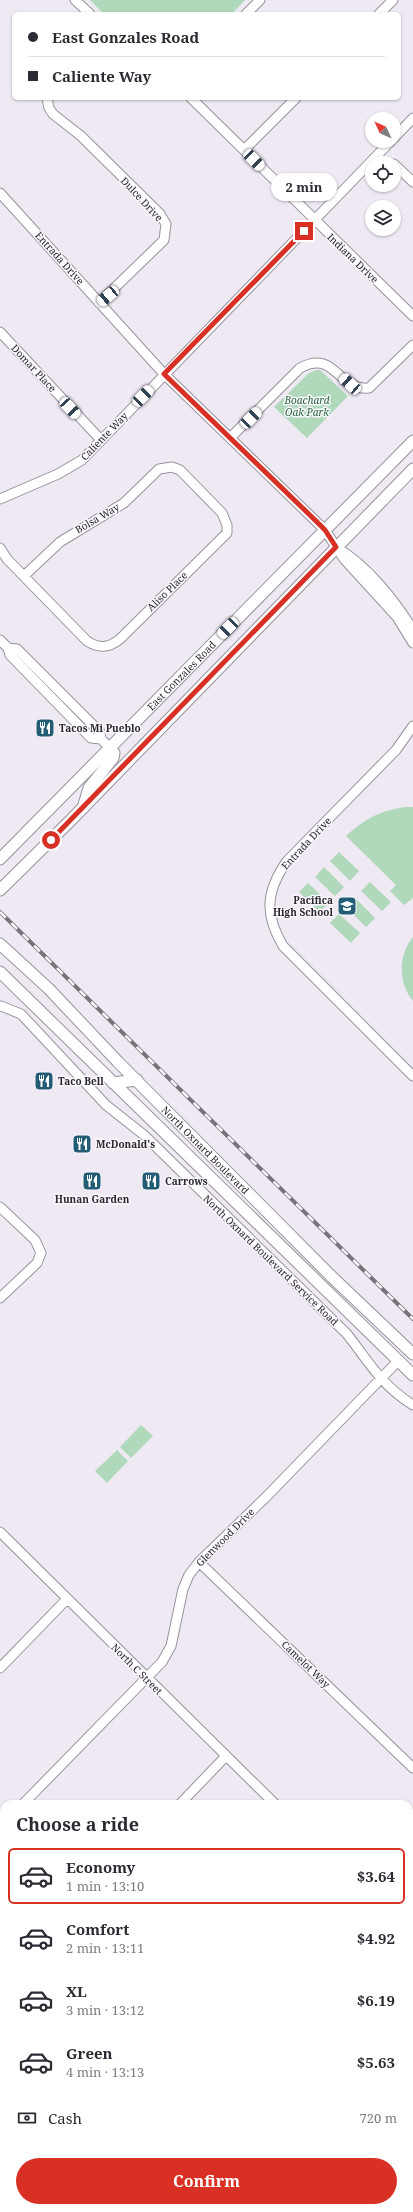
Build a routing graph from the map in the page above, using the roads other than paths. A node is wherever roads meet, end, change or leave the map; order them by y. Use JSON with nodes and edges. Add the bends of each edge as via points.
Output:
{"nodes":[{"id":1,"x":75,"y":0,"type":"edge"},
{"id":2,"x":260,"y":0,"type":"edge"},
{"id":3,"x":393,"y":0,"type":"edge"},
{"id":4,"x":88,"y":12,"type":"edge"},
{"id":5,"x":248,"y":12,"type":"edge"},
{"id":6,"x":381,"y":12,"type":"edge"},
{"id":7,"x":47,"y":100,"type":"edge"},
{"id":8,"x":193,"y":100,"type":"edge"},
{"id":9,"x":294,"y":100,"type":"edge"},
{"id":10,"x":413,"y":118,"type":"edge"},
{"id":11,"x":401,"y":131,"type":"edge"},
{"id":12,"x":384,"y":148,"type":"edge"},
{"id":13,"x":244,"y":150,"type":"junction"},
{"id":14,"x":381,"y":151,"type":"junction"},
{"id":15,"x":386,"y":156,"type":"edge"},
{"id":16,"x":401,"y":170,"type":"edge"},
{"id":17,"x":413,"y":182,"type":"edge"},
{"id":18,"x":0,"y":193,"type":"edge"},
{"id":19,"x":315,"y":220,"type":"junction"},
{"id":20,"x":99,"y":303,"type":"junction"},
{"id":21,"x":413,"y":316,"type":"edge"},
{"id":22,"x":0,"y":332,"type":"edge"},
{"id":23,"x":413,"y":345,"type":"edge"},
{"id":24,"x":164,"y":374,"type":"junction"},
{"id":25,"x":231,"y":438,"type":"junction"},
{"id":26,"x":101,"y":440,"type":"junction"},
{"id":27,"x":413,"y":442,"type":"edge"},
{"id":28,"x":172,"y":467,"type":"joint"},
{"id":29,"x":413,"y":469,"type":"edge"},
{"id":30,"x":0,"y":499,"type":"edge"},
{"id":31,"x":325,"y":530,"type":"junction"},
{"id":32,"x":336,"y":547,"type":"junction"},
{"id":33,"x":0,"y":548,"type":"edge"},
{"id":34,"x":24,"y":576,"type":"junction"},
{"id":35,"x":413,"y":630,"type":"edge"},
{"id":36,"x":0,"y":640,"type":"edge"},
{"id":37,"x":413,"y":643,"type":"edge"},
{"id":38,"x":8,"y":648,"type":"junction"},
{"id":39,"x":34,"y":680,"type":"junction"},
{"id":40,"x":76,"y":709,"type":"junction"},
{"id":41,"x":413,"y":726,"type":"edge"},
{"id":42,"x":101,"y":739,"type":"junction"},
{"id":43,"x":109,"y":747,"type":"junction"},
{"id":44,"x":82,"y":808,"type":"junction"},
{"id":45,"x":0,"y":859,"type":"edge"},
{"id":46,"x":0,"y":890,"type":"edge"},
{"id":47,"x":0,"y":944,"type":"edge"},
{"id":48,"x":0,"y":972,"type":"edge"},
{"id":49,"x":1,"y":1006,"type":"dead end"},
{"id":50,"x":413,"y":1076,"type":"edge"},
{"id":51,"x":137,"y":1080,"type":"junction"},
{"id":52,"x":113,"y":1083,"type":"junction"},
{"id":53,"x":0,"y":1207,"type":"edge"},
{"id":54,"x":0,"y":1298,"type":"edge"},
{"id":55,"x":373,"y":1316,"type":"junction"},
{"id":56,"x":413,"y":1354,"type":"edge"},
{"id":57,"x":398,"y":1361,"type":"junction"},
{"id":58,"x":413,"y":1367,"type":"edge"},
{"id":59,"x":413,"y":1375,"type":"edge"},
{"id":60,"x":382,"y":1378,"type":"junction"},
{"id":61,"x":413,"y":1405,"type":"edge"},
{"id":62,"x":0,"y":1532,"type":"edge"},
{"id":63,"x":199,"y":1562,"type":"junction"},
{"id":64,"x":67,"y":1599,"type":"junction"},
{"id":65,"x":0,"y":1668,"type":"edge"},
{"id":66,"x":146,"y":1678,"type":"junction"},
{"id":67,"x":226,"y":1756,"type":"junction"},
{"id":68,"x":413,"y":1768,"type":"edge"},
{"id":69,"x":27,"y":1800,"type":"edge"},
{"id":70,"x":184,"y":1800,"type":"edge"},
{"id":71,"x":271,"y":1800,"type":"edge"}],
"edges":[{"from":1,"to":4,"type":"street"},
{"from":2,"to":5,"type":"street"},
{"from":3,"to":6,"type":"street"},
{"from":7,"to":20,"type":"street","name":"Dulce Drive","via":[[53,114],[81,136],[160,214],[166,224],[164,240]]},
{"from":8,"to":13,"type":"street","name":"Indiana Drive"},
{"from":9,"to":13,"type":"street"},
{"from":10,"to":11,"type":"street"},
{"from":12,"to":14,"type":"street","name":"Caliente Way"},
{"from":13,"to":19,"type":"street","name":"Indiana Drive"},
{"from":14,"to":15,"type":"street"},
{"from":14,"to":19,"type":"street","name":"Caliente Way"},
{"from":16,"to":17,"type":"street"},
{"from":18,"to":20,"type":"street","name":"Entrada Drive"},
{"from":19,"to":21,"type":"street","name":"Indiana Drive"},
{"from":19,"to":24,"type":"street","name":"Caliente Way"},
{"from":20,"to":24,"type":"street","name":"Entrada Drive"},
{"from":22,"to":26,"type":"street","name":"Domar Place"},
{"from":23,"to":25,"type":"street","via":[[369,388],[362,389],[350,384],[322,362],[300,368]]},
{"from":24,"to":25,"type":"street","name":"Entrada Drive"},
{"from":24,"to":26,"type":"street","name":"Caliente Way"},
{"from":25,"to":31,"type":"street","name":"Entrada Drive"},
{"from":26,"to":30,"type":"street","name":"Caliente Way","via":[[82,460],[71,467]]},
{"from":27,"to":31,"type":"main road","name":"East Gonzales Road"},
{"from":28,"to":34,"type":"street","name":"Bolsa Way","via":[[159,469],[124,502],[73,532]]},
{"from":28,"to":34,"type":"street","name":"Aliso Place","via":[[183,472],[218,508],[226,520],[227,531],[218,544],[114,644],[103,647],[87,641]]},
{"from":29,"to":32,"type":"main road"},
{"from":31,"to":32,"type":"street","name":"Entrada Drive"},
{"from":31,"to":43,"type":"main road","name":"East Gonzales Road"},
{"from":32,"to":35,"type":"street","name":"Entrada Drive","via":[[348,554],[385,591]]},
{"from":32,"to":37,"type":"street","name":"Entrada Drive","via":[[398,617]]},
{"from":32,"to":44,"type":"main road"},
{"from":33,"to":34,"type":"street"},
{"from":36,"to":38,"type":"street"},
{"from":38,"to":39,"type":"street","via":[[10,655]]},
{"from":38,"to":40,"type":"street","via":[[17,649]]},
{"from":39,"to":40,"type":"street","via":[[40,681],[72,710]]},
{"from":39,"to":42,"type":"street","via":[[91,738]]},
{"from":40,"to":42,"type":"street","via":[[100,732]]},
{"from":41,"to":50,"type":"street","name":"Entrada Drive","via":[[396,750],[287,861],[271,891],[270,906],[276,933],[283,946]]},
{"from":42,"to":43,"type":"street"},
{"from":43,"to":44,"type":"main road","via":[[114,753],[113,758],[90,788]]},
{"from":43,"to":45,"type":"main road","name":"East Gonzales Road"},
{"from":44,"to":46,"type":"main road"},
{"from":47,"to":51,"type":"main road","name":"North Oxnard Boulevard","via":[[49,989]]},
{"from":48,"to":52,"type":"main road","name":"North Oxnard Boulevard"},
{"from":49,"to":60,"type":"street","name":"North Oxnard Boulevard Service Road","via":[[21,1014],[116,1115],[144,1135],[347,1334],[364,1359]]},
{"from":51,"to":52,"type":"main road"},
{"from":51,"to":55,"type":"main road","name":"North Oxnard Boulevard"},
{"from":52,"to":57,"type":"main road","name":"North Oxnard Boulevard"},
{"from":53,"to":54,"type":"street","via":[[35,1240],[41,1253],[36,1263]]},
{"from":55,"to":56,"type":"main road","name":"North Oxnard Boulevard"},
{"from":55,"to":57,"type":"main road","via":[[374,1328],[392,1345]]},
{"from":57,"to":58,"type":"main road"},
{"from":57,"to":59,"type":"main road","name":"North Oxnard Boulevard"},
{"from":57,"to":60,"type":"street","name":"Glenwood Drive"},
{"from":60,"to":61,"type":"street","name":"North Oxnard Boulevard Service Road","via":[[394,1392]]},
{"from":60,"to":63,"type":"street","name":"Glenwood Drive"},
{"from":62,"to":64,"type":"street","name":"North C Street"},
{"from":63,"to":66,"type":"street","name":"Glenwood Drive","via":[[183,1589],[171,1646],[162,1662]]},
{"from":63,"to":68,"type":"street","name":"Camelot Way"},
{"from":64,"to":65,"type":"street"},
{"from":64,"to":66,"type":"street","name":"North C Street"},
{"from":66,"to":67,"type":"street","name":"North C Street"},
{"from":66,"to":69,"type":"street","name":"Glenwood Drive"},
{"from":67,"to":70,"type":"street"},
{"from":67,"to":71,"type":"street","name":"North C Street"}]}
